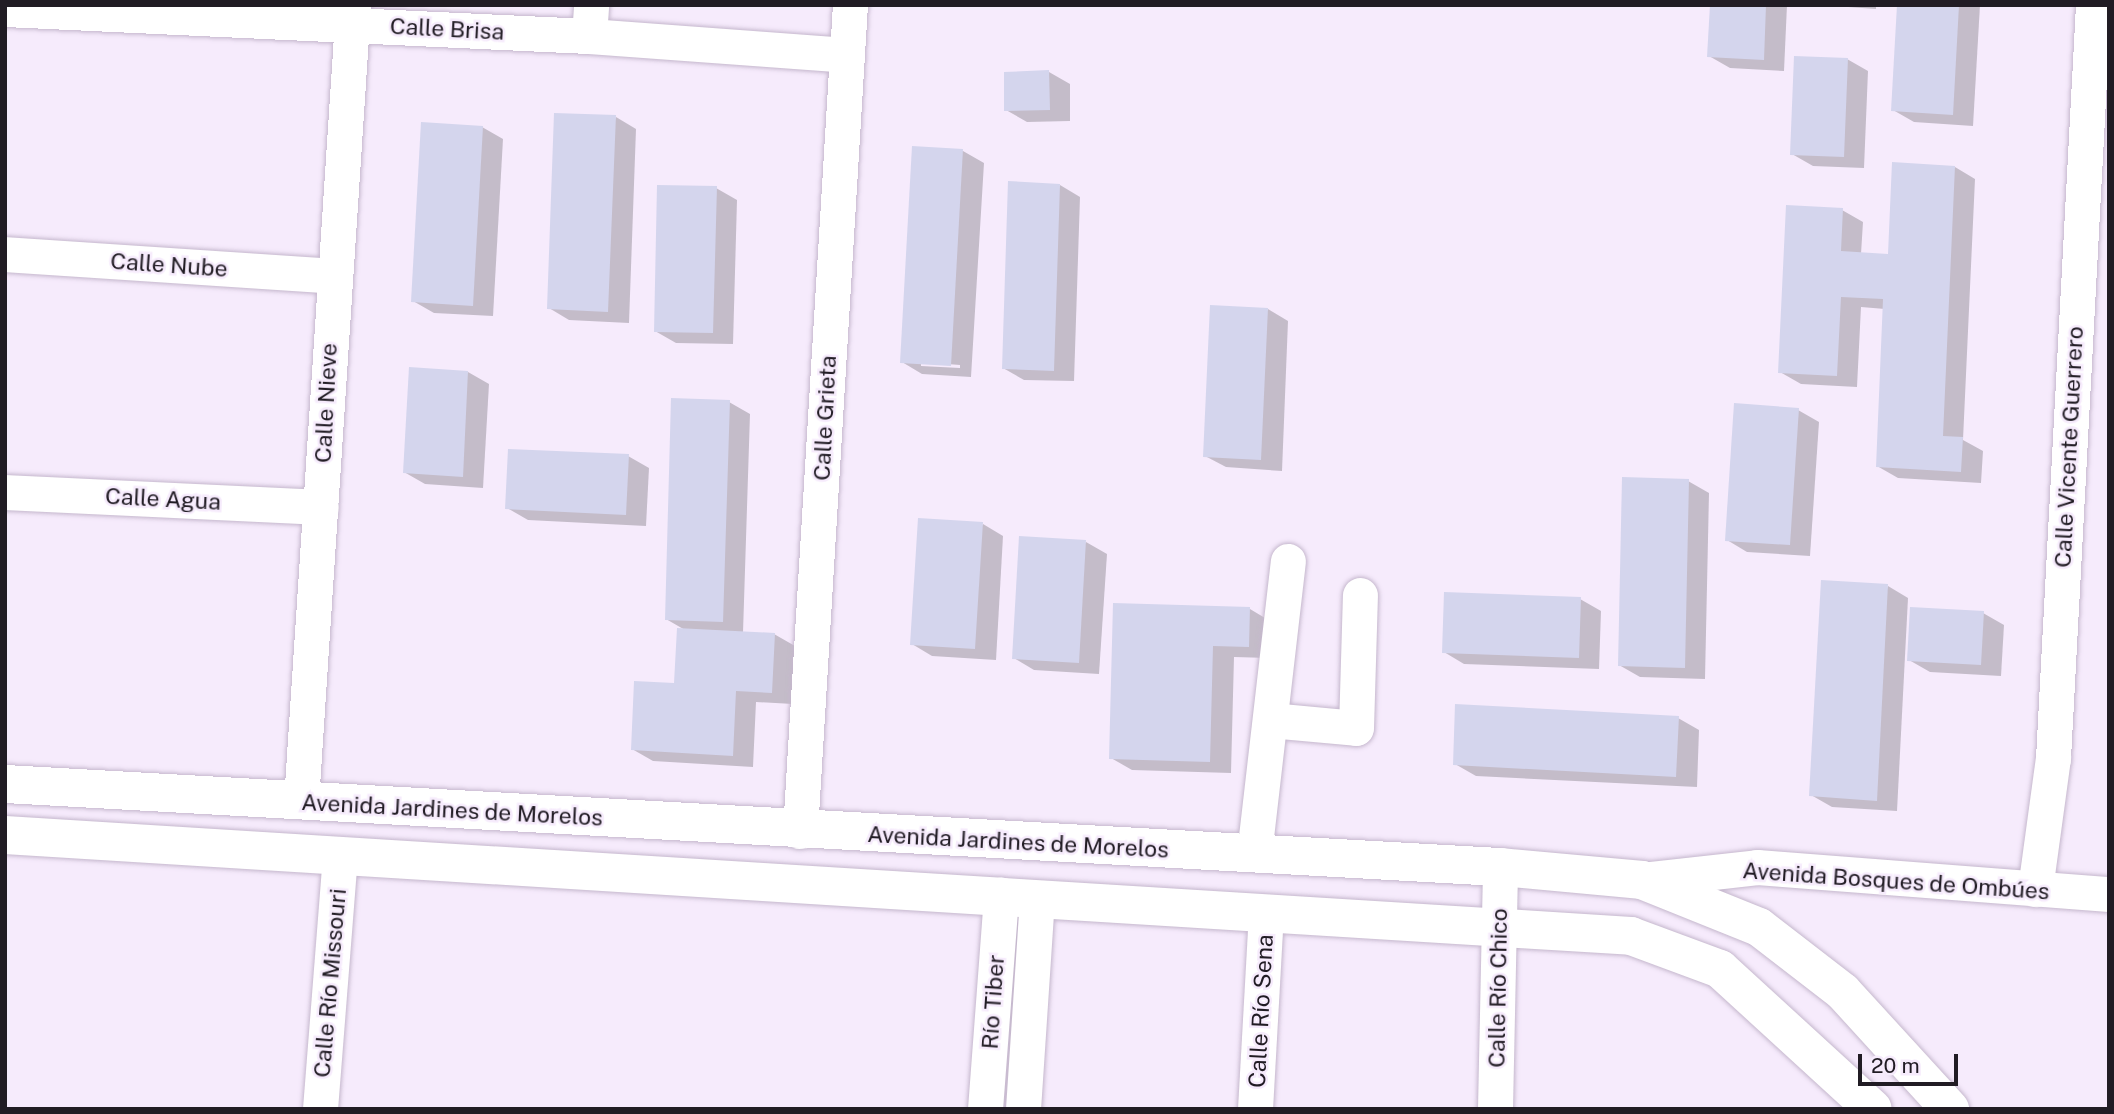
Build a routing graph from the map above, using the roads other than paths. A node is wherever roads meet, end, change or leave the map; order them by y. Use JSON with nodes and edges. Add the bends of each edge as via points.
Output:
{"nodes":[{"id":1,"x":849,"y":5,"type":"edge"},
{"id":2,"x":2093,"y":5,"type":"edge"},
{"id":3,"x":5,"y":9,"type":"edge"},
{"id":4,"x":114,"y":10,"type":"edge"},
{"id":5,"x":352,"y":15,"type":"edge"},
{"id":6,"x":590,"y":21,"type":"edge"},
{"id":7,"x":846,"y":55,"type":"junction"},
{"id":8,"x":2097,"y":138,"type":"edge"},
{"id":9,"x":5,"y":254,"type":"edge"},
{"id":10,"x":332,"y":276,"type":"junction"},
{"id":11,"x":5,"y":492,"type":"edge"},
{"id":12,"x":321,"y":507,"type":"junction"},
{"id":13,"x":1288,"y":561,"type":"dead end"},
{"id":14,"x":1360,"y":595,"type":"dead end"},
{"id":15,"x":1269,"y":720,"type":"junction"},
{"id":16,"x":5,"y":784,"type":"edge"},
{"id":17,"x":301,"y":801,"type":"junction"},
{"id":18,"x":565,"y":815,"type":"junction"},
{"id":19,"x":800,"y":831,"type":"junction"},
{"id":20,"x":5,"y":835,"type":"edge"},
{"id":21,"x":1254,"y":854,"type":"junction"},
{"id":22,"x":340,"y":856,"type":"junction"},
{"id":23,"x":1500,"y":867,"type":"junction"},
{"id":24,"x":567,"y":872,"type":"junction"},
{"id":25,"x":1642,"y":880,"type":"junction"},
{"id":26,"x":2035,"y":889,"type":"junction"},
{"id":27,"x":2109,"y":894,"type":"edge"},
{"id":28,"x":1019,"y":897,"type":"junction"},
{"id":29,"x":1266,"y":912,"type":"junction"},
{"id":30,"x":1500,"y":926,"type":"junction"},
{"id":31,"x":320,"y":1109,"type":"edge"},
{"id":32,"x":985,"y":1109,"type":"edge"},
{"id":33,"x":1023,"y":1109,"type":"edge"},
{"id":34,"x":1255,"y":1109,"type":"edge"},
{"id":35,"x":1495,"y":1109,"type":"edge"},
{"id":36,"x":1873,"y":1109,"type":"edge"},
{"id":37,"x":1950,"y":1109,"type":"edge"}],
"edges":[{"from":1,"to":7,"type":"street","name":"Calle Grieta"},
{"from":2,"to":8,"type":"street","name":"Calle Vicente Guerrero"},
{"from":3,"to":4,"type":"street","name":"Calle Brisa"},
{"from":4,"to":5,"type":"street","name":"Calle Brisa"},
{"from":5,"to":6,"type":"street","name":"Calle Brisa"},
{"from":5,"to":10,"type":"street","name":"Calle Nieve"},
{"from":6,"to":7,"type":"street","name":"Calle Brisa"},
{"from":7,"to":19,"type":"street","name":"Calle Grieta"},
{"from":8,"to":26,"type":"street","name":"Calle Vicente Guerrero","via":[[2053,758]]},
{"from":9,"to":10,"type":"street","name":"Calle Nube"},
{"from":10,"to":12,"type":"street","name":"Calle Nieve"},
{"from":11,"to":12,"type":"street","name":"Calle Agua"},
{"from":12,"to":17,"type":"street","name":"Calle Nieve"},
{"from":13,"to":15,"type":"street"},
{"from":14,"to":15,"type":"street","via":[[1356,727]]},
{"from":15,"to":21,"type":"street"},
{"from":16,"to":17,"type":"main road","name":"Avenida Jardines de Morelos"},
{"from":17,"to":18,"type":"main road","name":"Avenida Jardines de Morelos"},
{"from":18,"to":19,"type":"main road","name":"Avenida Jardines de Morelos"},
{"from":18,"to":24,"type":"main road"},
{"from":19,"to":21,"type":"main road","name":"Avenida Jardines de Morelos"},
{"from":20,"to":22,"type":"main road"},
{"from":21,"to":23,"type":"main road","name":"Avenida Jardines de Morelos"},
{"from":22,"to":24,"type":"main road"},
{"from":22,"to":31,"type":"street","name":"Calle Río Missouri"},
{"from":23,"to":25,"type":"main road","name":"Avenida Jardines de Morelos"},
{"from":23,"to":30,"type":"street","name":"Calle Río Chico"},
{"from":24,"to":28,"type":"main road"},
{"from":25,"to":26,"type":"street","name":"Avenida Bosques de Ombúes","via":[[1757,867]]},
{"from":25,"to":37,"type":"main road","name":"Avenida Jardines de Morelos","via":[[1759,928],[1843,992]]},
{"from":26,"to":27,"type":"street","name":"Avenida Bosques de Ombúes"},
{"from":28,"to":29,"type":"main road"},
{"from":28,"to":32,"type":"street","name":"Río Tiber"},
{"from":28,"to":33,"type":"street","name":"Río Tiber"},
{"from":29,"to":30,"type":"main road"},
{"from":29,"to":34,"type":"street","name":"Calle Río Sena"},
{"from":30,"to":35,"type":"street","name":"Calle Río Chico"},
{"from":30,"to":36,"type":"main road","via":[[1631,936],[1720,969]]}]}
